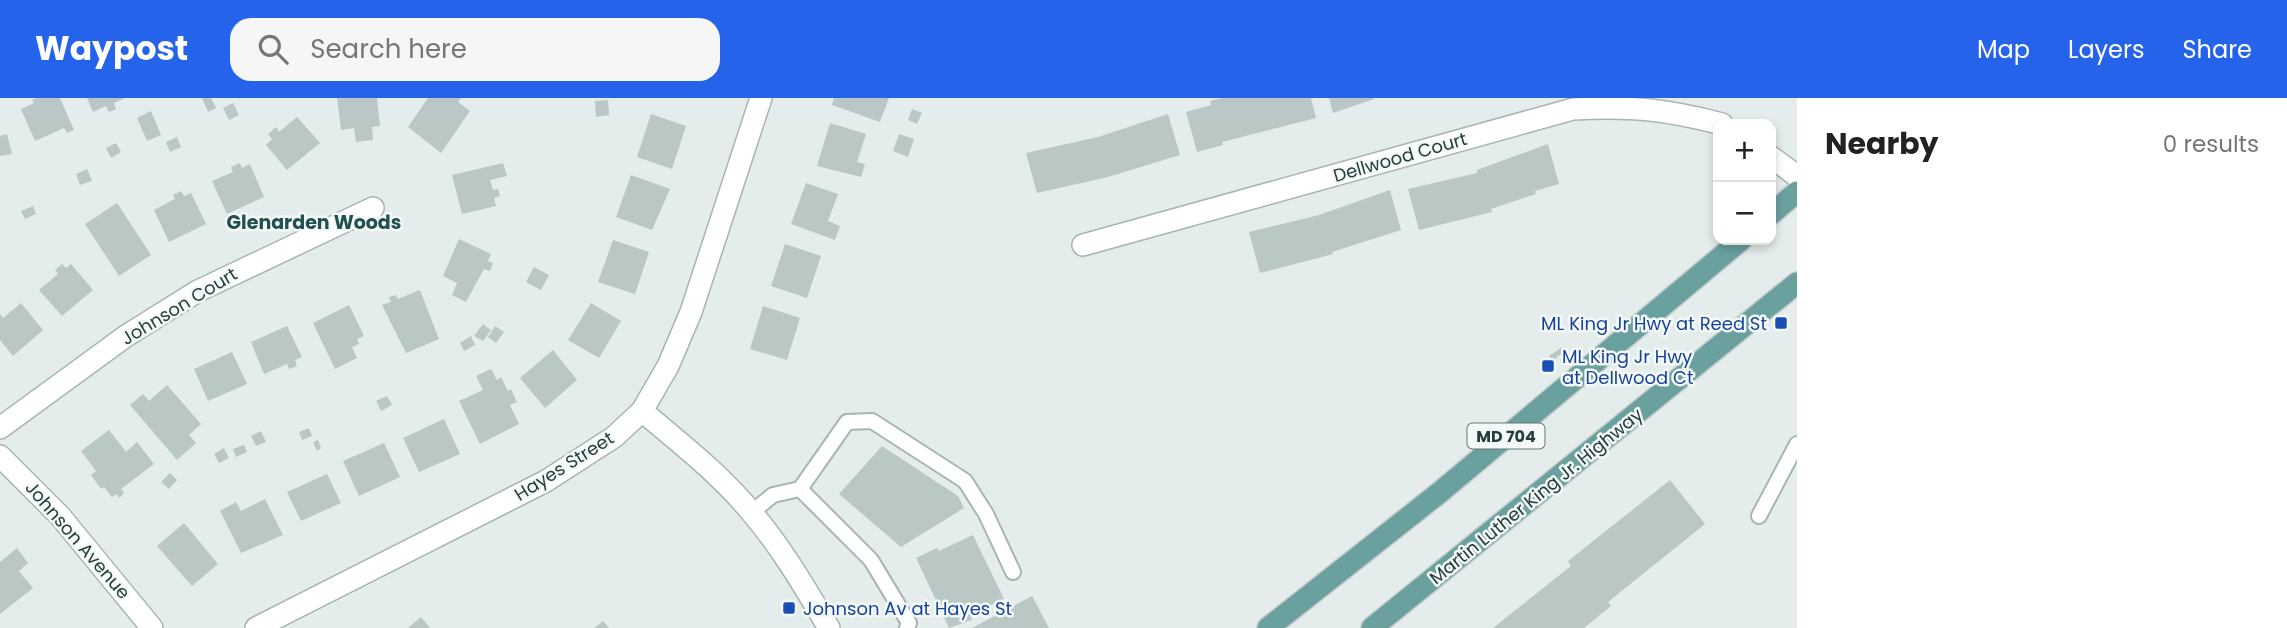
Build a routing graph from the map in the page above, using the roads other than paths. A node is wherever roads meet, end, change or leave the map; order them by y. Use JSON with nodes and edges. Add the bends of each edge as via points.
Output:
{"nodes":[{"id":1,"x":761,"y":98,"type":"edge"},
{"id":2,"x":1713,"y":122,"type":"edge"},
{"id":3,"x":1776,"y":161,"type":"edge"},
{"id":4,"x":1797,"y":176,"type":"edge"},
{"id":5,"x":1797,"y":192,"type":"edge"},
{"id":6,"x":373,"y":208,"type":"dead end"},
{"id":7,"x":1776,"y":211,"type":"edge"},
{"id":8,"x":1083,"y":245,"type":"dead end"},
{"id":9,"x":1735,"y":245,"type":"edge"},
{"id":10,"x":1797,"y":284,"type":"edge"},
{"id":11,"x":642,"y":411,"type":"junction"},
{"id":12,"x":0,"y":428,"type":"edge"},
{"id":13,"x":1797,"y":444,"type":"edge"},
{"id":14,"x":0,"y":456,"type":"edge"},
{"id":15,"x":800,"y":489,"type":"junction"},
{"id":16,"x":752,"y":512,"type":"junction"},
{"id":17,"x":1759,"y":516,"type":"dead end"},
{"id":18,"x":1013,"y":572,"type":"dead end"},
{"id":19,"x":152,"y":628,"type":"edge"},
{"id":20,"x":256,"y":628,"type":"edge"},
{"id":21,"x":829,"y":628,"type":"edge"},
{"id":22,"x":907,"y":628,"type":"edge"},
{"id":23,"x":1268,"y":628,"type":"edge"},
{"id":24,"x":1372,"y":628,"type":"edge"}],
"edges":[{"from":1,"to":11,"type":"street","name":"Hayes Street","via":[[691,312]]},
{"from":2,"to":8,"type":"street","name":"Dellwood Court","via":[[1631,106],[1573,109]]},
{"from":3,"to":4,"type":"street"},
{"from":5,"to":7,"type":"main road"},
{"from":6,"to":12,"type":"street","name":"Johnson Court","via":[[198,291],[125,336]]},
{"from":9,"to":23,"type":"main road","number":"MD 704","via":[[1439,493]]},
{"from":10,"to":24,"type":"main road","name":"Martin Luther King Jr. Highway"},
{"from":11,"to":16,"type":"street"},
{"from":11,"to":20,"type":"street","name":"Hayes Street","via":[[614,437],[546,481]]},
{"from":13,"to":17,"type":"lane"},
{"from":14,"to":19,"type":"street","name":"Johnson Avenue","via":[[61,516]]},
{"from":15,"to":16,"type":"lane","via":[[773,495]]},
{"from":15,"to":18,"type":"lane","via":[[847,422],[872,421],[965,481]]},
{"from":15,"to":22,"type":"lane","via":[[871,559],[909,624]]},
{"from":16,"to":21,"type":"street"}]}
